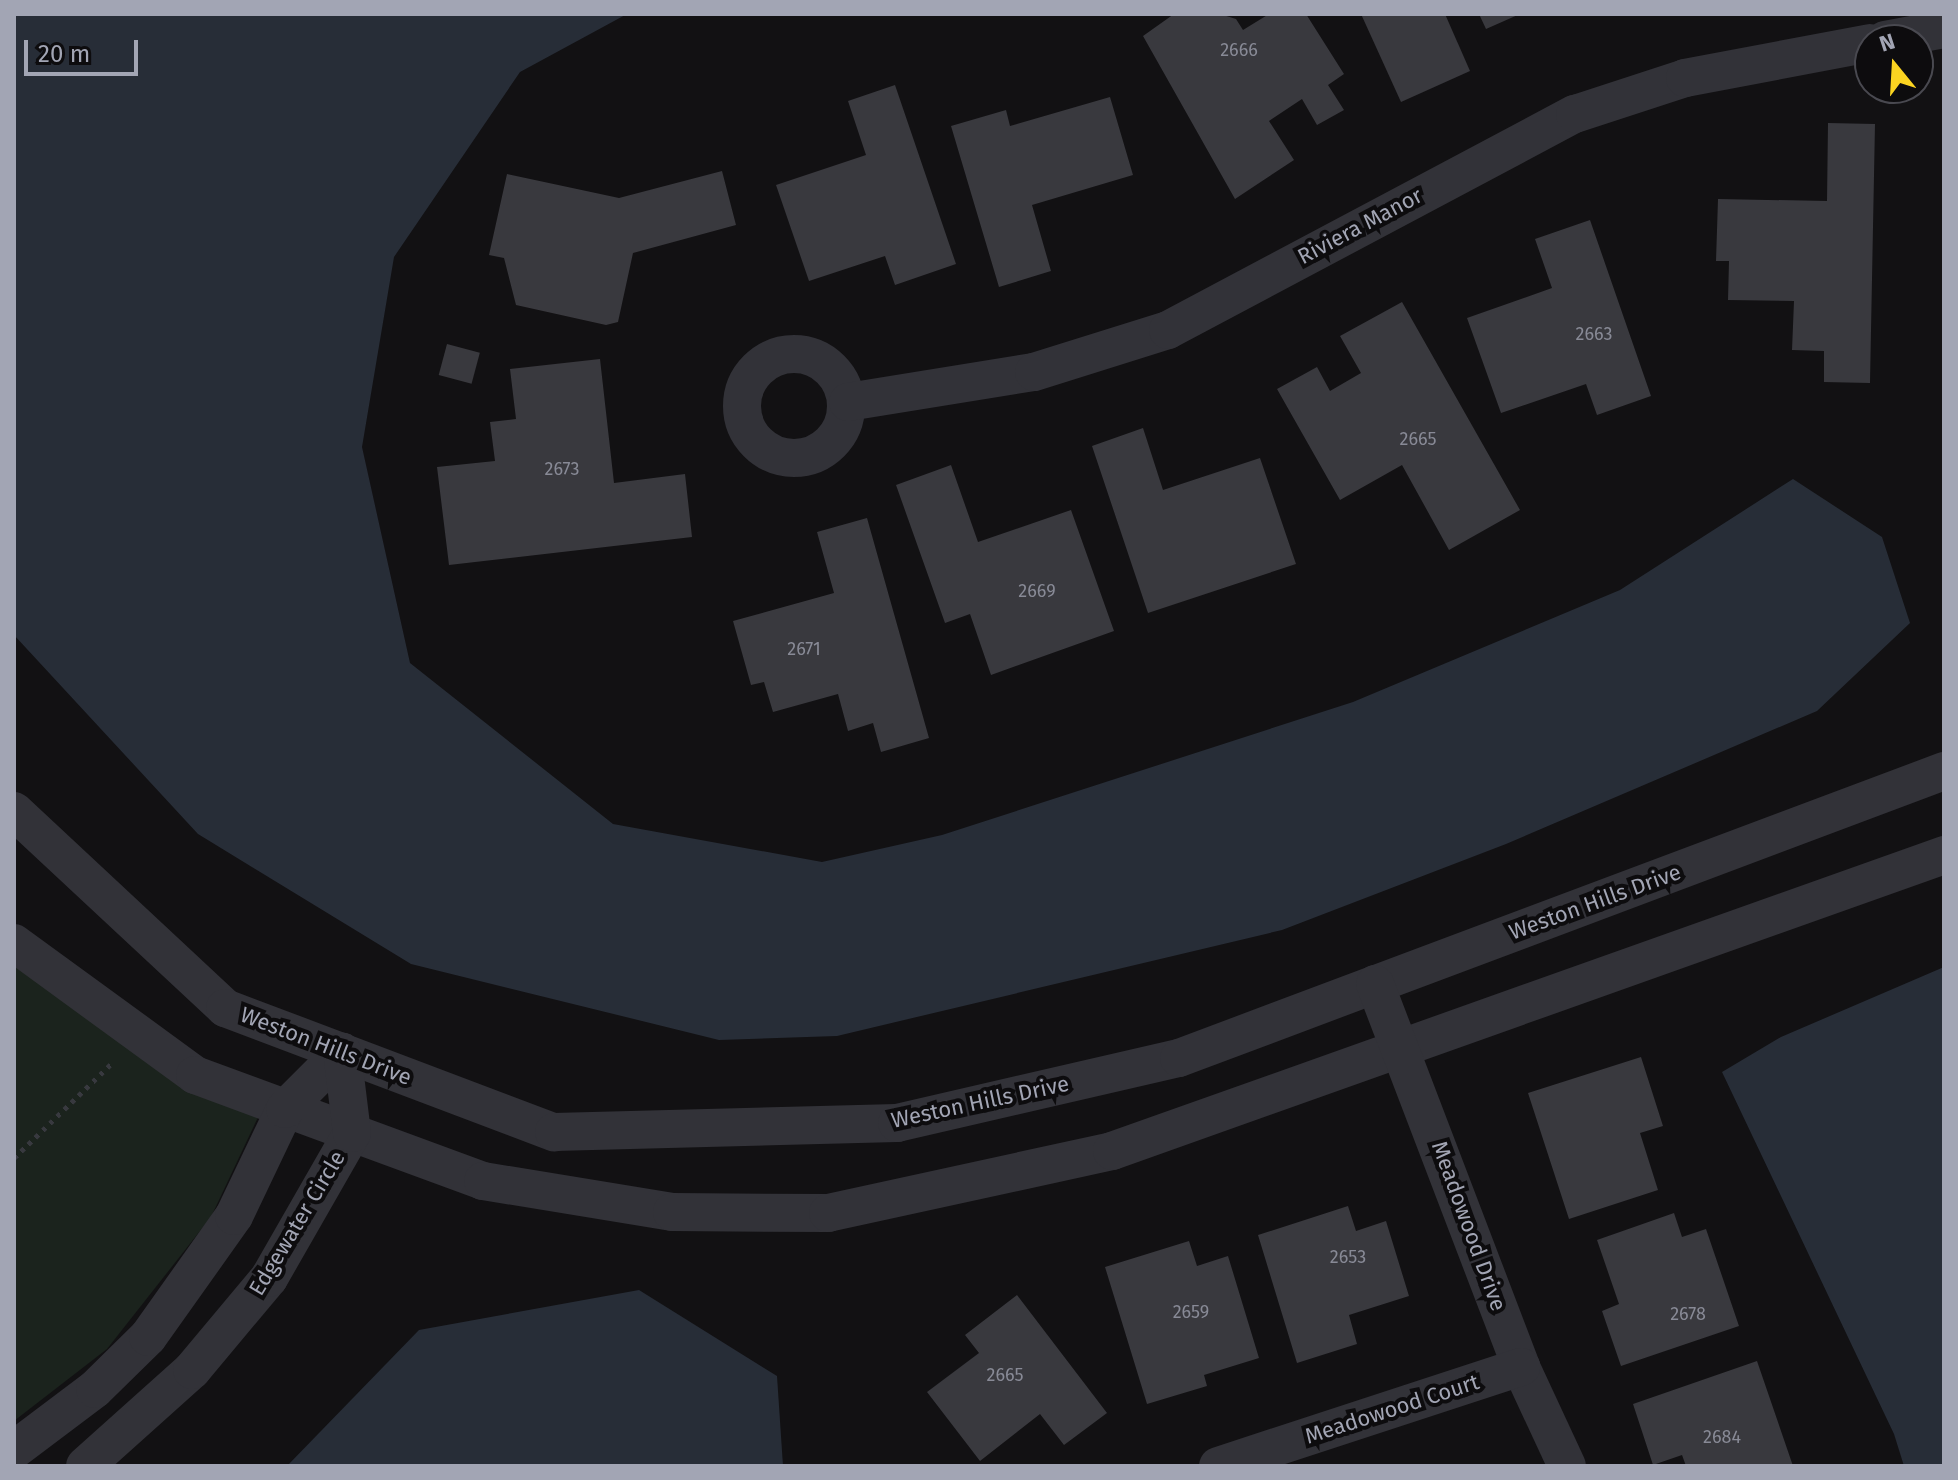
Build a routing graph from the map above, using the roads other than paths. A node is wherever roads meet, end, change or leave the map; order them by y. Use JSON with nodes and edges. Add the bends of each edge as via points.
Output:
{"nodes":[{"id":1,"x":1854,"y":46,"type":"edge"},
{"id":2,"x":848,"y":402,"type":"dead end"},
{"id":3,"x":1944,"y":771,"type":"edge"},
{"id":4,"x":14,"y":811,"type":"edge"},
{"id":5,"x":1944,"y":855,"type":"edge"},
{"id":6,"x":14,"y":943,"type":"edge"},
{"id":7,"x":1375,"y":984,"type":"junction"},
{"id":8,"x":1403,"y":1047,"type":"junction"},
{"id":9,"x":342,"y":1052,"type":"junction"},
{"id":10,"x":285,"y":1109,"type":"junction"},
{"id":11,"x":352,"y":1133,"type":"junction"},
{"id":12,"x":1521,"y":1367,"type":"junction"},
{"id":13,"x":14,"y":1450,"type":"edge"},
{"id":14,"x":85,"y":1466,"type":"edge"},
{"id":15,"x":1218,"y":1466,"type":"edge"},
{"id":16,"x":1567,"y":1466,"type":"edge"}],
"edges":[{"from":1,"to":2,"type":"street","name":"Riviera Manor","via":[[1685,78],[1575,114],[1168,330],[1034,372]]},
{"from":3,"to":7,"type":"street","name":"Weston Hills Drive"},
{"from":4,"to":9,"type":"street","name":"Weston Hills Drive","via":[[225,1008]]},
{"from":5,"to":8,"type":"street"},
{"from":6,"to":10,"type":"street","via":[[195,1075]]},
{"from":7,"to":8,"type":"street","name":"Meadowood Drive"},
{"from":7,"to":9,"type":"street","name":"Weston Hills Drive","via":[[1179,1058],[897,1123],[554,1132]]},
{"from":8,"to":11,"type":"street","via":[[1112,1151],[828,1213],[672,1212],[483,1181]]},
{"from":8,"to":12,"type":"street","name":"Meadowood Drive"},
{"from":9,"to":10,"type":"street"},
{"from":9,"to":11,"type":"street","name":"Edgewater Circle"},
{"from":10,"to":11,"type":"street"},
{"from":10,"to":13,"type":"street","via":[[234,1216],[148,1337],[95,1389]]},
{"from":11,"to":14,"type":"street","name":"Edgewater Circle","via":[[269,1278],[192,1370]]},
{"from":12,"to":15,"type":"street","name":"Meadowood Court"},
{"from":12,"to":16,"type":"street","name":"Meadowood Drive"}]}
